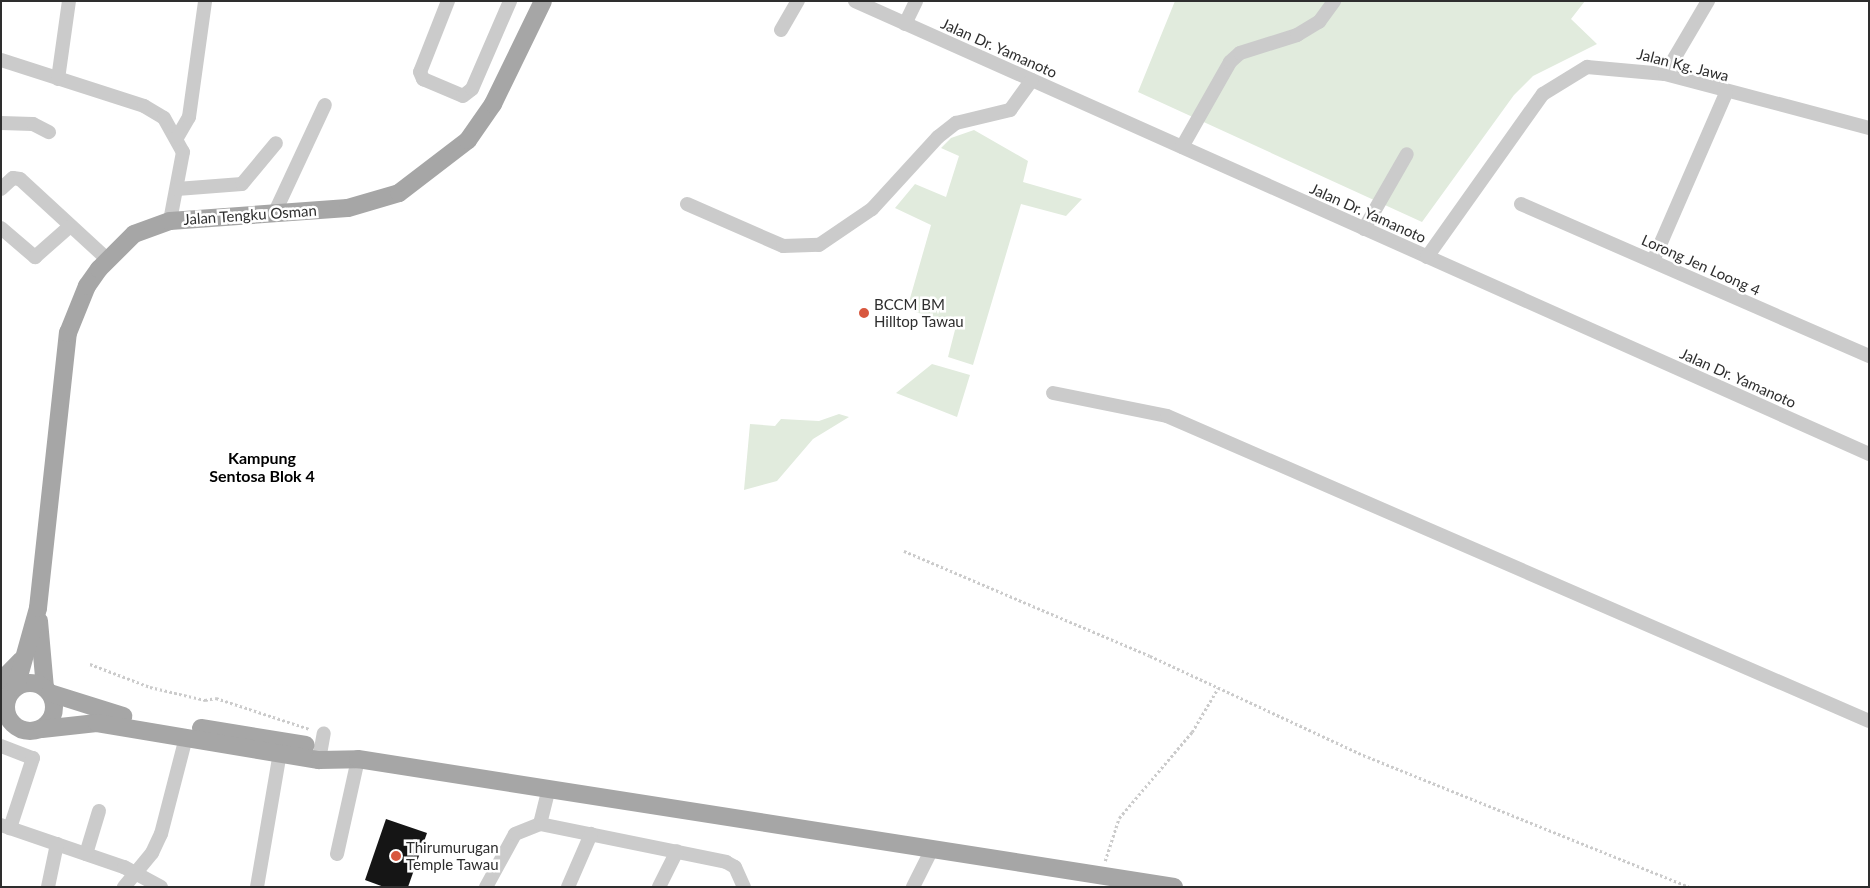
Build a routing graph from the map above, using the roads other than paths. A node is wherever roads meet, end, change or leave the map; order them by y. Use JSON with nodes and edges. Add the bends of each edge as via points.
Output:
{"nodes":[{"id":1,"x":69,"y":1,"type":"edge"},
{"id":2,"x":205,"y":1,"type":"edge"},
{"id":3,"x":448,"y":1,"type":"edge"},
{"id":4,"x":510,"y":1,"type":"edge"},
{"id":5,"x":542,"y":1,"type":"edge"},
{"id":6,"x":798,"y":1,"type":"edge"},
{"id":7,"x":855,"y":1,"type":"edge"},
{"id":8,"x":916,"y":1,"type":"edge"},
{"id":9,"x":1334,"y":1,"type":"edge"},
{"id":10,"x":1708,"y":1,"type":"edge"},
{"id":11,"x":905,"y":24,"type":"junction"},
{"id":12,"x":781,"y":30,"type":"dead end"},
{"id":13,"x":1,"y":60,"type":"edge"},
{"id":14,"x":1665,"y":74,"type":"junction"},
{"id":15,"x":58,"y":78,"type":"junction"},
{"id":16,"x":1032,"y":80,"type":"junction"},
{"id":17,"x":1726,"y":93,"type":"junction"},
{"id":18,"x":325,"y":105,"type":"dead end"},
{"id":19,"x":1,"y":124,"type":"edge"},
{"id":20,"x":1869,"y":128,"type":"edge"},
{"id":21,"x":49,"y":132,"type":"dead end"},
{"id":22,"x":178,"y":136,"type":"junction"},
{"id":23,"x":276,"y":143,"type":"dead end"},
{"id":24,"x":1182,"y":147,"type":"junction"},
{"id":25,"x":1407,"y":154,"type":"dead end"},
{"id":26,"x":1,"y":189,"type":"edge"},
{"id":27,"x":177,"y":189,"type":"junction"},
{"id":28,"x":687,"y":204,"type":"dead end"},
{"id":29,"x":1521,"y":204,"type":"dead end"},
{"id":30,"x":275,"y":212,"type":"junction"},
{"id":31,"x":170,"y":221,"type":"junction"},
{"id":32,"x":69,"y":226,"type":"junction"},
{"id":33,"x":1,"y":228,"type":"edge"},
{"id":34,"x":1364,"y":229,"type":"junction"},
{"id":35,"x":1427,"y":257,"type":"junction"},
{"id":36,"x":107,"y":259,"type":"junction"},
{"id":37,"x":1653,"y":261,"type":"junction"},
{"id":38,"x":1869,"y":356,"type":"edge"},
{"id":39,"x":1053,"y":393,"type":"dead end"},
{"id":40,"x":1869,"y":454,"type":"edge"},
{"id":41,"x":38,"y":608,"type":"junction"},
{"id":42,"x":7,"y":689,"type":"edge"},
{"id":43,"x":48,"y":690,"type":"junction"},
{"id":44,"x":5,"y":720,"type":"edge"},
{"id":45,"x":1869,"y":721,"type":"edge"},
{"id":46,"x":42,"y":728,"type":"junction"},
{"id":47,"x":186,"y":737,"type":"junction"},
{"id":48,"x":1,"y":746,"type":"edge"},
{"id":49,"x":321,"y":747,"type":"junction"},
{"id":50,"x":280,"y":752,"type":"junction"},
{"id":51,"x":358,"y":759,"type":"junction"},
{"id":52,"x":548,"y":792,"type":"junction"},
{"id":53,"x":99,"y":811,"type":"dead end"},
{"id":54,"x":540,"y":824,"type":"junction"},
{"id":55,"x":6,"y":827,"type":"edge"},
{"id":56,"x":591,"y":834,"type":"junction"},
{"id":57,"x":56,"y":844,"type":"junction"},
{"id":58,"x":932,"y":849,"type":"junction"},
{"id":59,"x":678,"y":851,"type":"junction"},
{"id":60,"x":86,"y":854,"type":"junction"},
{"id":61,"x":337,"y":854,"type":"dead end"},
{"id":62,"x":136,"y":874,"type":"junction"},
{"id":63,"x":48,"y":887,"type":"edge"},
{"id":64,"x":124,"y":887,"type":"edge"},
{"id":65,"x":162,"y":887,"type":"edge"},
{"id":66,"x":257,"y":887,"type":"edge"},
{"id":67,"x":486,"y":887,"type":"edge"},
{"id":68,"x":568,"y":887,"type":"edge"},
{"id":69,"x":660,"y":887,"type":"edge"},
{"id":70,"x":744,"y":887,"type":"edge"},
{"id":71,"x":913,"y":887,"type":"edge"},
{"id":72,"x":1174,"y":887,"type":"edge"}],
"edges":[{"from":1,"to":15,"type":"street"},
{"from":2,"to":22,"type":"street","via":[[189,117]]},
{"from":3,"to":4,"type":"street","via":[[420,72],[423,79],[463,96],[472,89]]},
{"from":5,"to":30,"type":"main road","name":"Jalan Tengku Osman","via":[[493,104],[468,140],[437,169],[373,204]]},
{"from":6,"to":12,"type":"street"},
{"from":7,"to":11,"type":"street","name":"Jalan Dr. Yamanoto"},
{"from":8,"to":11,"type":"street"},
{"from":9,"to":24,"type":"street","via":[[1319,22],[1297,35],[1240,54],[1230,62]]},
{"from":10,"to":14,"type":"street"},
{"from":11,"to":16,"type":"street","name":"Jalan Dr. Yamanoto"},
{"from":13,"to":15,"type":"street"},
{"from":14,"to":17,"type":"street","name":"Jalan Kg. Jawa"},
{"from":14,"to":35,"type":"street","name":"Jalan Kg. Jawa","via":[[1587,66],[1557,82],[1506,142]]},
{"from":15,"to":22,"type":"street","via":[[153,111]]},
{"from":16,"to":24,"type":"street","name":"Jalan Dr. Yamanoto"},
{"from":16,"to":28,"type":"street","via":[[1010,110],[956,124],[938,136],[872,210],[819,245],[783,246]]},
{"from":17,"to":20,"type":"street","name":"Jalan Kg. Jawa"},
{"from":17,"to":37,"type":"street"},
{"from":18,"to":30,"type":"street"},
{"from":19,"to":21,"type":"street","via":[[34,124]]},
{"from":22,"to":27,"type":"street","via":[[183,164]]},
{"from":23,"to":27,"type":"street","via":[[242,184]]},
{"from":24,"to":34,"type":"street","name":"Jalan Dr. Yamanoto"},
{"from":25,"to":34,"type":"street"},
{"from":26,"to":32,"type":"street","via":[[13,178],[20,179]]},
{"from":27,"to":31,"type":"street"},
{"from":29,"to":37,"type":"street","name":"Lorong Jen Loong 4"},
{"from":30,"to":31,"type":"main road","name":"Jalan Tengku Osman"},
{"from":31,"to":36,"type":"main road","name":"Jalan Tengku Osman","via":[[134,234]]},
{"from":32,"to":33,"type":"street","via":[[35,257]]},
{"from":32,"to":36,"type":"street"},
{"from":34,"to":35,"type":"street","name":"Jalan Dr. Yamanoto"},
{"from":35,"to":40,"type":"street","name":"Jalan Dr. Yamanoto"},
{"from":36,"to":41,"type":"main road","name":"Jalan Tengku Osman","via":[[87,286],[68,333]]},
{"from":37,"to":38,"type":"street","name":"Lorong Jen Loong 4"},
{"from":39,"to":45,"type":"street","via":[[1167,416]]},
{"from":41,"to":42,"type":"main road","name":"Jalan Tengku Osman","via":[[28,648]]},
{"from":41,"to":43,"type":"main road","name":"Jalan Tengku Osman"},
{"from":42,"to":43,"type":"main road","via":[[31,682]]},
{"from":42,"to":44,"type":"main road"},
{"from":43,"to":46,"type":"main road","via":[[53,716]]},
{"from":43,"to":49,"type":"main road","via":[[111,714]]},
{"from":44,"to":46,"type":"main road","via":[[20,730]]},
{"from":46,"to":47,"type":"main road","via":[[97,724]]},
{"from":47,"to":50,"type":"main road"},
{"from":47,"to":62,"type":"street","via":[[168,813],[152,853]]},
{"from":48,"to":55,"type":"street","via":[[33,758]]},
{"from":49,"to":50,"type":"main road"},
{"from":49,"to":51,"type":"main road","via":[[339,757]]},
{"from":50,"to":66,"type":"street"},
{"from":51,"to":52,"type":"main road"},
{"from":51,"to":61,"type":"street"},
{"from":52,"to":54,"type":"street"},
{"from":52,"to":58,"type":"main road"},
{"from":53,"to":60,"type":"street"},
{"from":54,"to":56,"type":"street"},
{"from":54,"to":67,"type":"street","via":[[516,834]]},
{"from":55,"to":57,"type":"street"},
{"from":56,"to":59,"type":"street"},
{"from":56,"to":68,"type":"street"},
{"from":57,"to":60,"type":"street"},
{"from":57,"to":63,"type":"street"},
{"from":58,"to":71,"type":"street"},
{"from":58,"to":72,"type":"main road"},
{"from":59,"to":69,"type":"street"},
{"from":59,"to":70,"type":"street","via":[[726,862],[735,867]]},
{"from":60,"to":62,"type":"street"},
{"from":62,"to":64,"type":"street"},
{"from":62,"to":65,"type":"street"}]}
